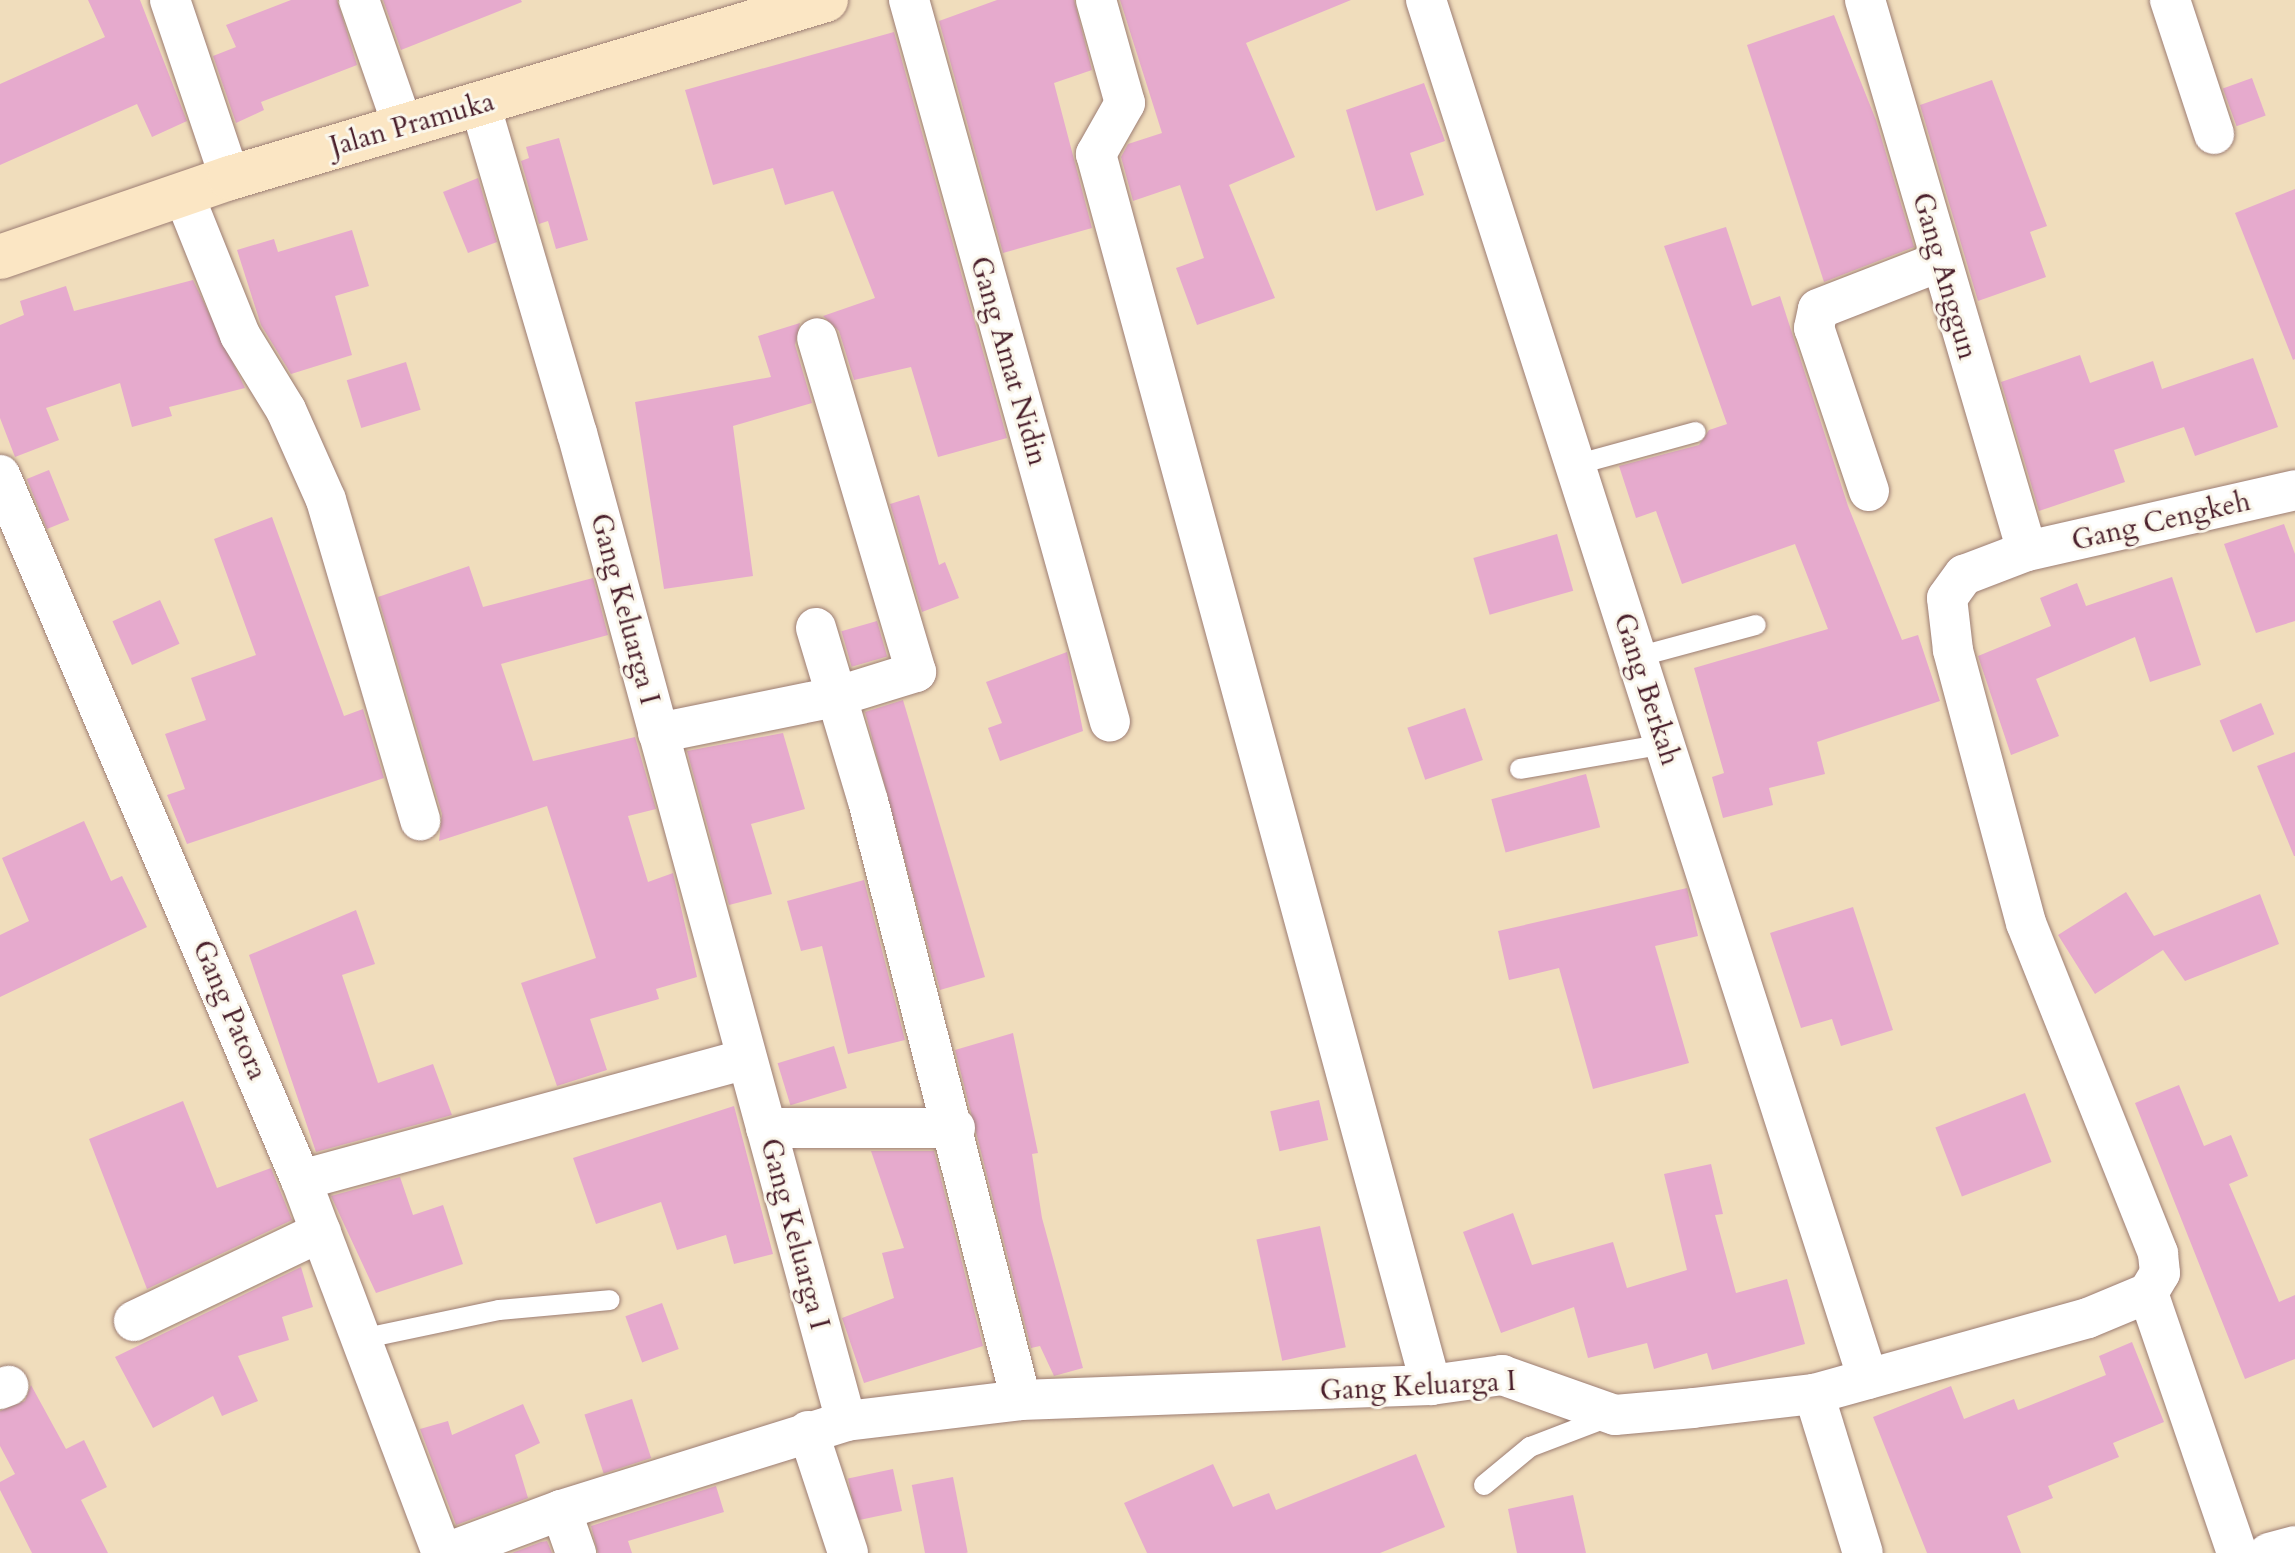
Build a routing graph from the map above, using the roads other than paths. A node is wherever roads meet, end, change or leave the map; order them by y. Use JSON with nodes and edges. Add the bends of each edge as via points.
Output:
{"nodes":[{"id":1,"x":170,"y":0,"type":"edge"},
{"id":2,"x":359,"y":0,"type":"edge"},
{"id":3,"x":826,"y":0,"type":"edge"},
{"id":4,"x":909,"y":0,"type":"edge"},
{"id":5,"x":1096,"y":0,"type":"edge"},
{"id":6,"x":1426,"y":0,"type":"edge"},
{"id":7,"x":1865,"y":0,"type":"edge"},
{"id":8,"x":2170,"y":0,"type":"edge"},
{"id":9,"x":480,"y":104,"type":"junction"},
{"id":10,"x":403,"y":126,"type":"junction"},
{"id":11,"x":2214,"y":134,"type":"dead end"},
{"id":12,"x":230,"y":178,"type":"junction"},
{"id":13,"x":183,"y":193,"type":"junction"},
{"id":14,"x":0,"y":257,"type":"edge"},
{"id":15,"x":1941,"y":261,"type":"junction"},
{"id":16,"x":817,"y":338,"type":"dead end"},
{"id":17,"x":1696,"y":432,"type":"dead end"},
{"id":18,"x":1575,"y":465,"type":"junction"},
{"id":19,"x":0,"y":475,"type":"edge"},
{"id":20,"x":2295,"y":490,"type":"edge"},
{"id":21,"x":1869,"y":491,"type":"dead end"},
{"id":22,"x":2027,"y":551,"type":"junction"},
{"id":23,"x":1756,"y":625,"type":"dead end"},
{"id":24,"x":816,"y":628,"type":"dead end"},
{"id":25,"x":1637,"y":657,"type":"junction"},
{"id":26,"x":835,"y":697,"type":"junction"},
{"id":27,"x":1110,"y":722,"type":"dead end"},
{"id":28,"x":658,"y":733,"type":"junction"},
{"id":29,"x":1665,"y":744,"type":"junction"},
{"id":30,"x":1520,"y":769,"type":"dead end"},
{"id":31,"x":420,"y":820,"type":"dead end"},
{"id":32,"x":746,"y":1059,"type":"junction"},
{"id":33,"x":766,"y":1128,"type":"junction"},
{"id":34,"x":955,"y":1128,"type":"junction"},
{"id":35,"x":301,"y":1180,"type":"junction"},
{"id":36,"x":321,"y":1232,"type":"junction"},
{"id":37,"x":2148,"y":1293,"type":"junction"},
{"id":38,"x":610,"y":1300,"type":"dead end"},
{"id":39,"x":134,"y":1321,"type":"dead end"},
{"id":40,"x":361,"y":1339,"type":"junction"},
{"id":41,"x":1868,"y":1379,"type":"junction"},
{"id":42,"x":1431,"y":1385,"type":"junction"},
{"id":43,"x":1814,"y":1394,"type":"junction"},
{"id":44,"x":1021,"y":1400,"type":"junction"},
{"id":45,"x":1615,"y":1415,"type":"junction"},
{"id":46,"x":846,"y":1421,"type":"junction"},
{"id":47,"x":808,"y":1431,"type":"junction"},
{"id":48,"x":1484,"y":1485,"type":"dead end"},
{"id":49,"x":561,"y":1510,"type":"junction"},
{"id":50,"x":2295,"y":1546,"type":"edge"},
{"id":51,"x":444,"y":1553,"type":"edge"},
{"id":52,"x":576,"y":1553,"type":"edge"},
{"id":53,"x":848,"y":1553,"type":"edge"},
{"id":54,"x":1863,"y":1553,"type":"edge"},
{"id":55,"x":2237,"y":1553,"type":"edge"},
{"id":56,"x":2269,"y":1553,"type":"edge"}],
"edges":[{"from":1,"to":12,"type":"street"},
{"from":2,"to":10,"type":"street"},
{"from":3,"to":9,"type":"street","name":"Jalan Pramuka"},
{"from":4,"to":27,"type":"street","name":"Gang Amat Nidin"},
{"from":5,"to":42,"type":"street","via":[[1125,103],[1096,154]]},
{"from":6,"to":18,"type":"street","name":"Gang Berkah"},
{"from":7,"to":15,"type":"street","name":"Gang Anggun"},
{"from":8,"to":11,"type":"street"},
{"from":9,"to":10,"type":"street","name":"Jalan Pramuka"},
{"from":9,"to":28,"type":"street","name":"Gang Keluarga I"},
{"from":10,"to":12,"type":"street","name":"Jalan Pramuka"},
{"from":12,"to":13,"type":"street","name":"Jalan Pramuka"},
{"from":13,"to":14,"type":"street","name":"Jalan Pramuka"},
{"from":13,"to":31,"type":"street","via":[[240,335],[286,410],[326,500]]},
{"from":15,"to":21,"type":"street","via":[[1818,309],[1814,328]]},
{"from":15,"to":22,"type":"street","name":"Gang Anggun"},
{"from":16,"to":26,"type":"street","via":[[916,672]]},
{"from":17,"to":18,"type":"lane"},
{"from":18,"to":25,"type":"street","name":"Gang Berkah"},
{"from":19,"to":35,"type":"street","name":"Gang Patora"},
{"from":20,"to":22,"type":"street","name":"Gang Cengkeh"},
{"from":22,"to":37,"type":"street","name":"Gang Cengkeh","via":[[1964,575],[1947,598],[1948,628],[2026,923],[2158,1253],[2160,1273]]},
{"from":23,"to":25,"type":"lane"},
{"from":24,"to":26,"type":"street"},
{"from":25,"to":29,"type":"street","name":"Gang Berkah"},
{"from":26,"to":28,"type":"street"},
{"from":26,"to":34,"type":"street"},
{"from":28,"to":32,"type":"street","name":"Gang Keluarga I"},
{"from":29,"to":30,"type":"lane"},
{"from":29,"to":41,"type":"street","name":"Gang Berkah"},
{"from":32,"to":33,"type":"street","name":"Gang Keluarga I"},
{"from":32,"to":35,"type":"street"},
{"from":33,"to":34,"type":"street"},
{"from":33,"to":46,"type":"street","name":"Gang Keluarga I"},
{"from":34,"to":44,"type":"street"},
{"from":35,"to":36,"type":"street","name":"Gang Patora"},
{"from":36,"to":39,"type":"street"},
{"from":36,"to":40,"type":"street","name":"Gang Patora"},
{"from":37,"to":41,"type":"street","name":"Gang Keluarga I","via":[[2088,1318]]},
{"from":37,"to":55,"type":"street"},
{"from":38,"to":40,"type":"lane","via":[[499,1310]]},
{"from":40,"to":51,"type":"street","name":"Gang Patora"},
{"from":41,"to":43,"type":"street","name":"Gang Keluarga I"},
{"from":42,"to":44,"type":"street","name":"Gang Keluarga I"},
{"from":42,"to":45,"type":"street","name":"Gang Keluarga I","via":[[1524,1378]]},
{"from":43,"to":45,"type":"street","name":"Gang Keluarga I"},
{"from":43,"to":54,"type":"street"},
{"from":44,"to":46,"type":"street","name":"Gang Keluarga I"},
{"from":45,"to":48,"type":"lane","via":[[1530,1447]]},
{"from":46,"to":47,"type":"street","name":"Gang Patora"},
{"from":47,"to":49,"type":"street","name":"Gang Patora"},
{"from":47,"to":53,"type":"street"},
{"from":49,"to":51,"type":"street","name":"Gang Patora"},
{"from":49,"to":52,"type":"street"},
{"from":50,"to":56,"type":"street"}]}
